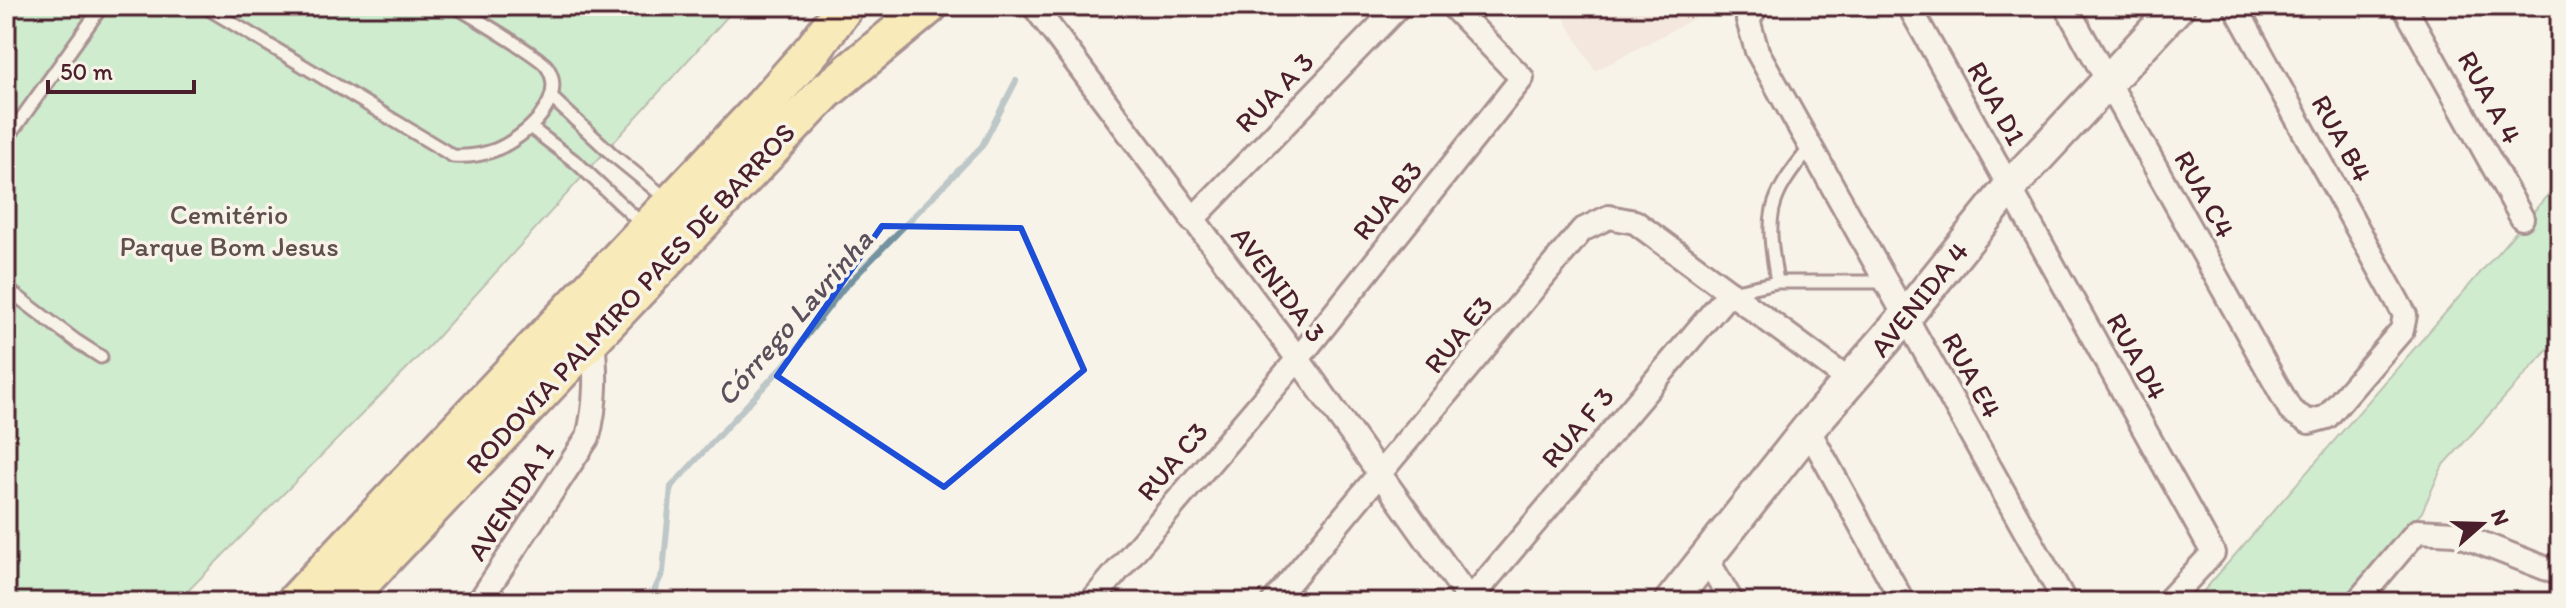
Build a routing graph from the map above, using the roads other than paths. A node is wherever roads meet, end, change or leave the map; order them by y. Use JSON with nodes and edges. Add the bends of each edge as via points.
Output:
{"nodes":[{"id":1,"x":102,"y":6,"type":"edge"},
{"id":2,"x":204,"y":6,"type":"edge"},
{"id":3,"x":455,"y":6,"type":"edge"},
{"id":4,"x":845,"y":6,"type":"edge"},
{"id":5,"x":929,"y":6,"type":"edge"},
{"id":6,"x":1034,"y":6,"type":"edge"},
{"id":7,"x":1399,"y":6,"type":"edge"},
{"id":8,"x":1452,"y":6,"type":"edge"},
{"id":9,"x":1757,"y":6,"type":"edge"},
{"id":10,"x":1909,"y":6,"type":"edge"},
{"id":11,"x":2066,"y":6,"type":"edge"},
{"id":12,"x":2178,"y":6,"type":"edge"},
{"id":13,"x":2235,"y":6,"type":"edge"},
{"id":14,"x":2404,"y":6,"type":"edge"},
{"id":15,"x":2109,"y":82,"type":"junction"},
{"id":16,"x":552,"y":98,"type":"junction"},
{"id":17,"x":530,"y":127,"type":"junction"},
{"id":18,"x":6,"y":140,"type":"edge"},
{"id":19,"x":1810,"y":148,"type":"junction"},
{"id":20,"x":2009,"y":188,"type":"junction"},
{"id":21,"x":659,"y":216,"type":"junction"},
{"id":22,"x":2522,"y":218,"type":"dead end"},
{"id":23,"x":1192,"y":220,"type":"junction"},
{"id":24,"x":1777,"y":282,"type":"junction"},
{"id":25,"x":1886,"y":282,"type":"junction"},
{"id":26,"x":6,"y":288,"type":"edge"},
{"id":27,"x":1730,"y":292,"type":"junction"},
{"id":28,"x":1905,"y":317,"type":"junction"},
{"id":29,"x":593,"y":336,"type":"junction"},
{"id":30,"x":101,"y":357,"type":"dead end"},
{"id":31,"x":1298,"y":359,"type":"junction"},
{"id":32,"x":1851,"y":382,"type":"junction"},
{"id":33,"x":2291,"y":411,"type":"joint"},
{"id":34,"x":1808,"y":429,"type":"junction"},
{"id":35,"x":1379,"y":475,"type":"junction"},
{"id":36,"x":1705,"y":556,"type":"junction"},
{"id":37,"x":2560,"y":574,"type":"edge"},
{"id":38,"x":1469,"y":601,"type":"edge"},
{"id":39,"x":295,"y":602,"type":"edge"},
{"id":40,"x":343,"y":602,"type":"edge"},
{"id":41,"x":479,"y":602,"type":"edge"},
{"id":42,"x":1091,"y":602,"type":"edge"},
{"id":43,"x":1273,"y":602,"type":"edge"},
{"id":44,"x":1671,"y":602,"type":"edge"},
{"id":45,"x":1732,"y":602,"type":"edge"},
{"id":46,"x":1903,"y":602,"type":"edge"},
{"id":47,"x":2065,"y":602,"type":"edge"},
{"id":48,"x":2167,"y":602,"type":"edge"},
{"id":49,"x":2357,"y":602,"type":"edge"}],
"edges":[{"from":1,"to":18,"type":"lane"},
{"from":2,"to":17,"type":"lane","via":[[453,156],[496,150]]},
{"from":3,"to":16,"type":"lane","via":[[547,65]]},
{"from":4,"to":21,"type":"main road","name":"RODOVIA PALMIRO PAES DE BARROS","via":[[804,60]]},
{"from":5,"to":29,"type":"main road","name":"RODOVIA PALMIRO PAES DE BARROS","via":[[825,92]]},
{"from":6,"to":23,"type":"street","name":"AVENIDA 3"},
{"from":7,"to":23,"type":"street","name":"RUA A 3"},
{"from":8,"to":31,"type":"street","name":"RUA B3","via":[[1522,78]]},
{"from":9,"to":19,"type":"street","name":"RUA E4","via":[[1748,20],[1757,51]]},
{"from":10,"to":20,"type":"street","name":"RUA D1"},
{"from":11,"to":15,"type":"street","name":"RUA C4"},
{"from":12,"to":15,"type":"street","name":"AVENIDA 4"},
{"from":13,"to":33,"type":"street","name":"RUA B4","via":[[2405,315],[2402,330],[2327,417],[2309,422]]},
{"from":14,"to":22,"type":"street","name":"RUA A 4"},
{"from":15,"to":20,"type":"street","name":"AVENIDA 4"},
{"from":15,"to":33,"type":"street","name":"RUA C4"},
{"from":16,"to":17,"type":"lane"},
{"from":16,"to":21,"type":"lane","via":[[613,155]]},
{"from":17,"to":21,"type":"lane"},
{"from":19,"to":24,"type":"lane","via":[[1773,202],[1770,238]]},
{"from":19,"to":25,"type":"street","name":"RUA E4"},
{"from":20,"to":28,"type":"street","name":"AVENIDA 4"},
{"from":20,"to":48,"type":"street","name":"RUA D4","via":[[2213,553]]},
{"from":21,"to":39,"type":"main road","name":"RODOVIA PALMIRO PAES DE BARROS"},
{"from":23,"to":31,"type":"street","name":"AVENIDA 3"},
{"from":24,"to":25,"type":"lane"},
{"from":24,"to":27,"type":"lane"},
{"from":25,"to":28,"type":"street","name":"RUA E4"},
{"from":26,"to":30,"type":"lane"},
{"from":27,"to":32,"type":"street"},
{"from":27,"to":35,"type":"street","name":"RUA E3","via":[[1635,222],[1609,217],[1582,230]]},
{"from":27,"to":38,"type":"street","name":"RUA F 3"},
{"from":28,"to":32,"type":"street","name":"AVENIDA 4"},
{"from":28,"to":47,"type":"street","name":"RUA E4"},
{"from":29,"to":40,"type":"main road","name":"RODOVIA PALMIRO PAES DE BARROS"},
{"from":29,"to":41,"type":"street","name":"AVENIDA 1","via":[[596,377],[588,437]]},
{"from":31,"to":35,"type":"street","name":"AVENIDA 3"},
{"from":31,"to":42,"type":"street","name":"RUA C3"},
{"from":32,"to":34,"type":"street","name":"AVENIDA 4"},
{"from":34,"to":36,"type":"street","name":"AVENIDA 4"},
{"from":34,"to":46,"type":"street"},
{"from":35,"to":38,"type":"street","name":"AVENIDA 3"},
{"from":35,"to":43,"type":"street","name":"RUA E3"},
{"from":36,"to":44,"type":"street","name":"AVENIDA 4"},
{"from":36,"to":45,"type":"street"},
{"from":37,"to":49,"type":"street","via":[[2455,533],[2417,531]]}]}
